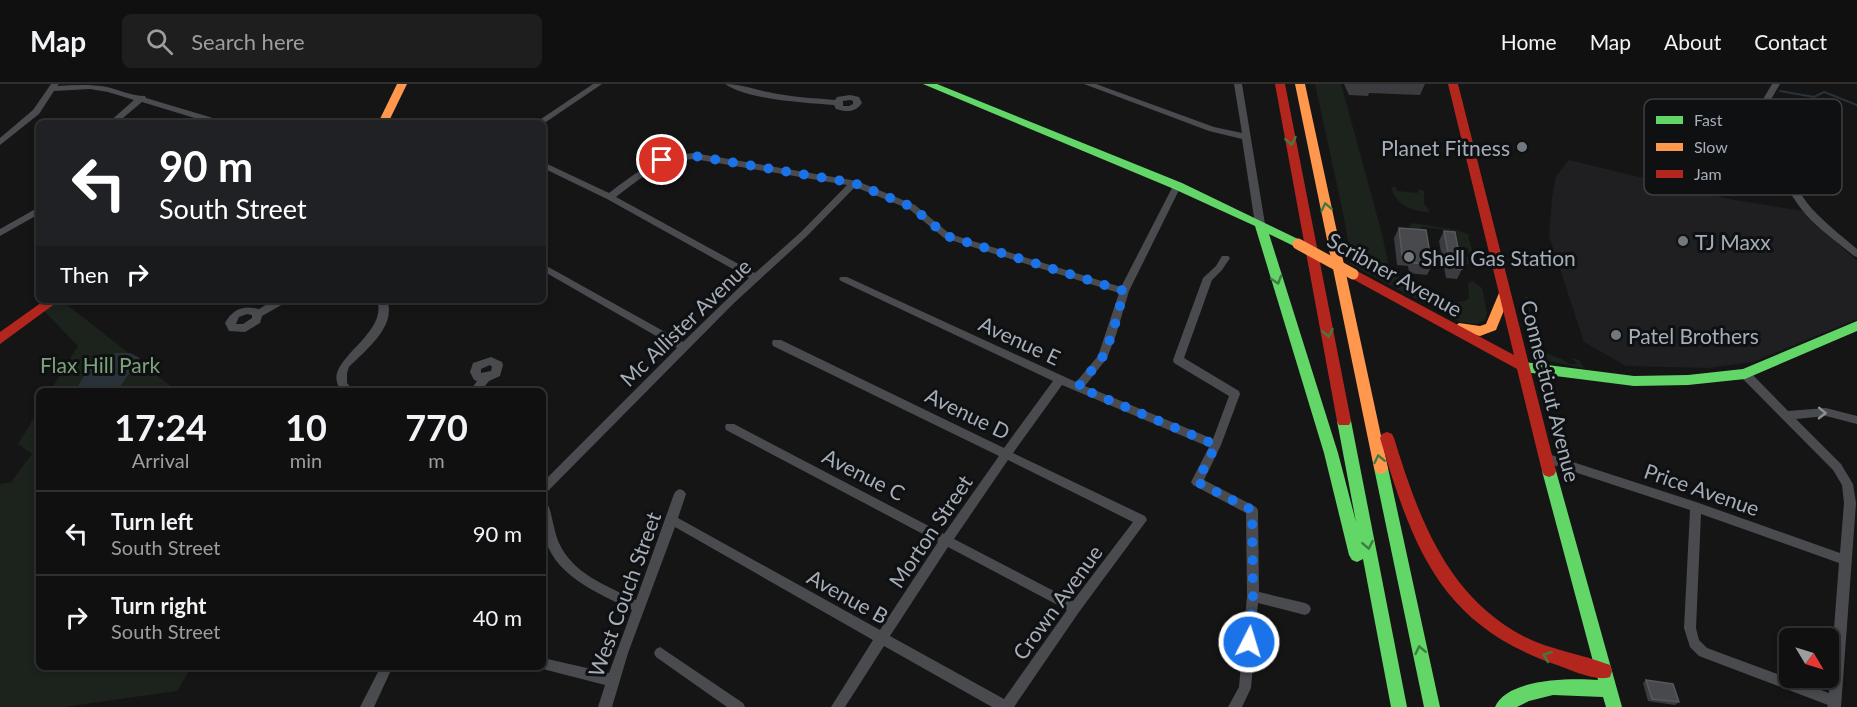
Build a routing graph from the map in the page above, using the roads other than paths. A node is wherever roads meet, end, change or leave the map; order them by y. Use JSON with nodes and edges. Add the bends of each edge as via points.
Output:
{"nodes":[{"id":1,"x":402,"y":84,"type":"edge"},
{"id":2,"x":598,"y":84,"type":"edge"},
{"id":3,"x":729,"y":84,"type":"edge"},
{"id":4,"x":928,"y":84,"type":"edge"},
{"id":5,"x":1088,"y":84,"type":"edge"},
{"id":6,"x":1238,"y":84,"type":"edge"},
{"id":7,"x":1280,"y":84,"type":"edge"},
{"id":8,"x":1300,"y":84,"type":"edge"},
{"id":9,"x":1453,"y":84,"type":"edge"},
{"id":10,"x":1776,"y":84,"type":"edge"},
{"id":11,"x":53,"y":87,"type":"edge"},
{"id":12,"x":142,"y":98,"type":"junction"},
{"id":13,"x":1767,"y":99,"type":"edge"},
{"id":14,"x":837,"y":103,"type":"dead end"},
{"id":15,"x":116,"y":120,"type":"edge"},
{"id":16,"x":211,"y":120,"type":"edge"},
{"id":17,"x":384,"y":120,"type":"edge"},
{"id":18,"x":544,"y":120,"type":"edge"},
{"id":19,"x":1246,"y":137,"type":"junction"},
{"id":20,"x":0,"y":142,"type":"edge"},
{"id":21,"x":546,"y":166,"type":"edge"},
{"id":22,"x":854,"y":183,"type":"junction"},
{"id":23,"x":1177,"y":186,"type":"junction"},
{"id":24,"x":1796,"y":195,"type":"edge"},
{"id":25,"x":610,"y":197,"type":"junction"},
{"id":26,"x":36,"y":212,"type":"edge"},
{"id":27,"x":1260,"y":224,"type":"junction"},
{"id":28,"x":0,"y":233,"type":"edge"},
{"id":29,"x":1857,"y":254,"type":"edge"},
{"id":30,"x":1225,"y":258,"type":"dead end"},
{"id":31,"x":546,"y":269,"type":"edge"},
{"id":32,"x":755,"y":277,"type":"junction"},
{"id":33,"x":844,"y":279,"type":"dead end"},
{"id":34,"x":1124,"y":291,"type":"junction"},
{"id":35,"x":1505,"y":293,"type":"junction"},
{"id":36,"x":50,"y":303,"type":"edge"},
{"id":37,"x":277,"y":303,"type":"edge"},
{"id":38,"x":384,"y":303,"type":"edge"},
{"id":39,"x":1348,"y":310,"type":"junction"},
{"id":40,"x":258,"y":314,"type":"dead end"},
{"id":41,"x":1445,"y":326,"type":"junction"},
{"id":42,"x":1857,"y":326,"type":"edge"},
{"id":43,"x":0,"y":339,"type":"edge"},
{"id":44,"x":777,"y":343,"type":"dead end"},
{"id":45,"x":684,"y":346,"type":"junction"},
{"id":46,"x":1524,"y":367,"type":"junction"},
{"id":47,"x":1745,"y":374,"type":"junction"},
{"id":48,"x":486,"y":378,"type":"dead end"},
{"id":49,"x":1060,"y":380,"type":"junction"},
{"id":50,"x":1078,"y":387,"type":"junction"},
{"id":51,"x":346,"y":388,"type":"edge"},
{"id":52,"x":477,"y":388,"type":"edge"},
{"id":53,"x":1786,"y":415,"type":"junction"},
{"id":54,"x":1857,"y":420,"type":"edge"},
{"id":55,"x":730,"y":427,"type":"dead end"},
{"id":56,"x":1216,"y":445,"type":"junction"},
{"id":57,"x":1006,"y":454,"type":"junction"},
{"id":58,"x":1545,"y":458,"type":"junction"},
{"id":59,"x":546,"y":486,"type":"edge"},
{"id":60,"x":680,"y":494,"type":"dead end"},
{"id":61,"x":1696,"y":507,"type":"junction"},
{"id":62,"x":546,"y":514,"type":"edge"},
{"id":63,"x":672,"y":520,"type":"junction"},
{"id":64,"x":1141,"y":520,"type":"joint"},
{"id":65,"x":948,"y":539,"type":"junction"},
{"id":66,"x":1845,"y":560,"type":"junction"},
{"id":67,"x":1253,"y":596,"type":"junction"},
{"id":68,"x":637,"y":607,"type":"junction"},
{"id":69,"x":1075,"y":608,"type":"junction"},
{"id":70,"x":1305,"y":609,"type":"dead end"},
{"id":71,"x":882,"y":637,"type":"junction"},
{"id":72,"x":660,"y":653,"type":"dead end"},
{"id":73,"x":546,"y":665,"type":"edge"},
{"id":74,"x":385,"y":670,"type":"edge"},
{"id":75,"x":1604,"y":671,"type":"junction"},
{"id":76,"x":612,"y":680,"type":"junction"},
{"id":77,"x":1608,"y":689,"type":"junction"},
{"id":78,"x":1834,"y":704,"type":"edge"},
{"id":79,"x":368,"y":707,"type":"edge"},
{"id":80,"x":605,"y":707,"type":"edge"},
{"id":81,"x":738,"y":707,"type":"edge"},
{"id":82,"x":838,"y":707,"type":"edge"},
{"id":83,"x":1005,"y":707,"type":"edge"},
{"id":84,"x":1235,"y":707,"type":"edge"},
{"id":85,"x":1394,"y":707,"type":"edge"},
{"id":86,"x":1399,"y":707,"type":"edge"},
{"id":87,"x":1432,"y":707,"type":"edge"},
{"id":88,"x":1503,"y":707,"type":"edge"},
{"id":89,"x":1614,"y":707,"type":"edge"}],
"edges":[{"from":1,"to":17,"type":"main road"},
{"from":2,"to":18,"type":"street"},
{"from":3,"to":14,"type":"street","via":[[782,97]]},
{"from":4,"to":23,"type":"main road","name":"Scribner Avenue"},
{"from":5,"to":19,"type":"street","via":[[1212,129]]},
{"from":6,"to":19,"type":"street"},
{"from":7,"to":86,"type":"main road","one_way":true},
{"from":39,"to":8,"type":"main road","one_way":true},
{"from":9,"to":35,"type":"main road","name":"Connecticut Avenue"},
{"from":10,"to":13,"type":"street"},
{"from":11,"to":12,"type":"street","via":[[90,87]]},
{"from":11,"to":20,"type":"street","via":[[36,112]]},
{"from":12,"to":15,"type":"street"},
{"from":12,"to":16,"type":"street"},
{"from":19,"to":27,"type":"street"},
{"from":21,"to":25,"type":"street"},
{"from":22,"to":25,"type":"street","via":[[676,156],[648,168]]},
{"from":22,"to":32,"type":"street","name":"Mc Allister Avenue"},
{"from":22,"to":34,"type":"street","via":[[912,207],[947,236]]},
{"from":23,"to":27,"type":"main road","name":"Scribner Avenue"},
{"from":23,"to":34,"type":"street"},
{"from":24,"to":29,"type":"street","via":[[1806,209]]},
{"from":25,"to":32,"type":"street"},
{"from":26,"to":28,"type":"street"},
{"from":27,"to":41,"type":"main road","name":"Scribner Avenue","bridge":true},
{"from":27,"to":85,"type":"main road","one_way":true,"via":[[1331,453]]},
{"from":30,"to":56,"type":"street","via":[[1208,278],[1178,360],[1235,394]]},
{"from":31,"to":45,"type":"street"},
{"from":32,"to":45,"type":"street","name":"Mc Allister Avenue"},
{"from":33,"to":49,"type":"street","name":"Avenue E"},
{"from":34,"to":50,"type":"street","via":[[1102,358]]},
{"from":35,"to":41,"type":"main road","via":[[1491,327],[1477,331]]},
{"from":35,"to":46,"type":"main road","name":"Connecticut Avenue"},
{"from":36,"to":43,"type":"main road"},
{"from":37,"to":40,"type":"street"},
{"from":38,"to":51,"type":"street","via":[[382,323],[345,365],[342,384]]},
{"from":75,"to":39,"type":"main road","one_way":true,"via":[[1564,663],[1516,642],[1481,620],[1451,589],[1404,498]]},
{"from":87,"to":39,"type":"main road","one_way":true},
{"from":41,"to":46,"type":"main road","name":"Scribner Avenue"},
{"from":42,"to":47,"type":"main road","name":"Scribner Avenue"},
{"from":44,"to":57,"type":"street","name":"Avenue D"},
{"from":45,"to":59,"type":"street","name":"Mc Allister Avenue"},
{"from":46,"to":47,"type":"main road","name":"Scribner Avenue","via":[[1634,381]]},
{"from":46,"to":58,"type":"main road","name":"Connecticut Avenue"},
{"from":47,"to":53,"type":"street"},
{"from":48,"to":52,"type":"street"},
{"from":49,"to":50,"type":"street","name":"Avenue E"},
{"from":49,"to":57,"type":"street","name":"Morton Street"},
{"from":50,"to":56,"type":"street","name":"Avenue E"},
{"from":53,"to":54,"type":"street","one_way":true,"via":[[1826,412]]},
{"from":53,"to":66,"type":"street","via":[[1829,459],[1847,484],[1850,503]]},
{"from":55,"to":65,"type":"street","name":"Avenue C"},
{"from":56,"to":67,"type":"street","via":[[1197,482],[1252,510]]},
{"from":57,"to":64,"type":"street","name":"Avenue D"},
{"from":57,"to":65,"type":"street","name":"Morton Street"},
{"from":58,"to":61,"type":"street","name":"Price Avenue"},
{"from":58,"to":75,"type":"main road","name":"Connecticut Avenue"},
{"from":60,"to":63,"type":"street","name":"West Couch Street"},
{"from":61,"to":66,"type":"street","name":"Price Avenue"},
{"from":61,"to":78,"type":"street","via":[[1690,628],[1694,642],[1702,652]]},
{"from":62,"to":68,"type":"street","via":[[552,542],[562,561],[583,579]]},
{"from":63,"to":68,"type":"street","name":"West Couch Street"},
{"from":63,"to":71,"type":"street","name":"Avenue B"},
{"from":64,"to":69,"type":"street","name":"Crown Avenue"},
{"from":65,"to":69,"type":"street","name":"Avenue C"},
{"from":65,"to":71,"type":"street","name":"Morton Street"},
{"from":66,"to":78,"type":"street"},
{"from":67,"to":70,"type":"street"},
{"from":67,"to":84,"type":"street","via":[[1245,687]]},
{"from":68,"to":76,"type":"street","name":"West Couch Street"},
{"from":69,"to":83,"type":"street","name":"Crown Avenue"},
{"from":71,"to":82,"type":"street","name":"Morton Street"},
{"from":71,"to":83,"type":"street","name":"Avenue B"},
{"from":72,"to":81,"type":"street"},
{"from":73,"to":76,"type":"street"},
{"from":74,"to":79,"type":"street"},
{"from":75,"to":77,"type":"main road","name":"Connecticut Avenue"},
{"from":76,"to":80,"type":"street","name":"West Couch Street"},
{"from":77,"to":88,"type":"main road","via":[[1538,689],[1510,700]]},
{"from":77,"to":89,"type":"main road","name":"Connecticut Avenue"}]}
